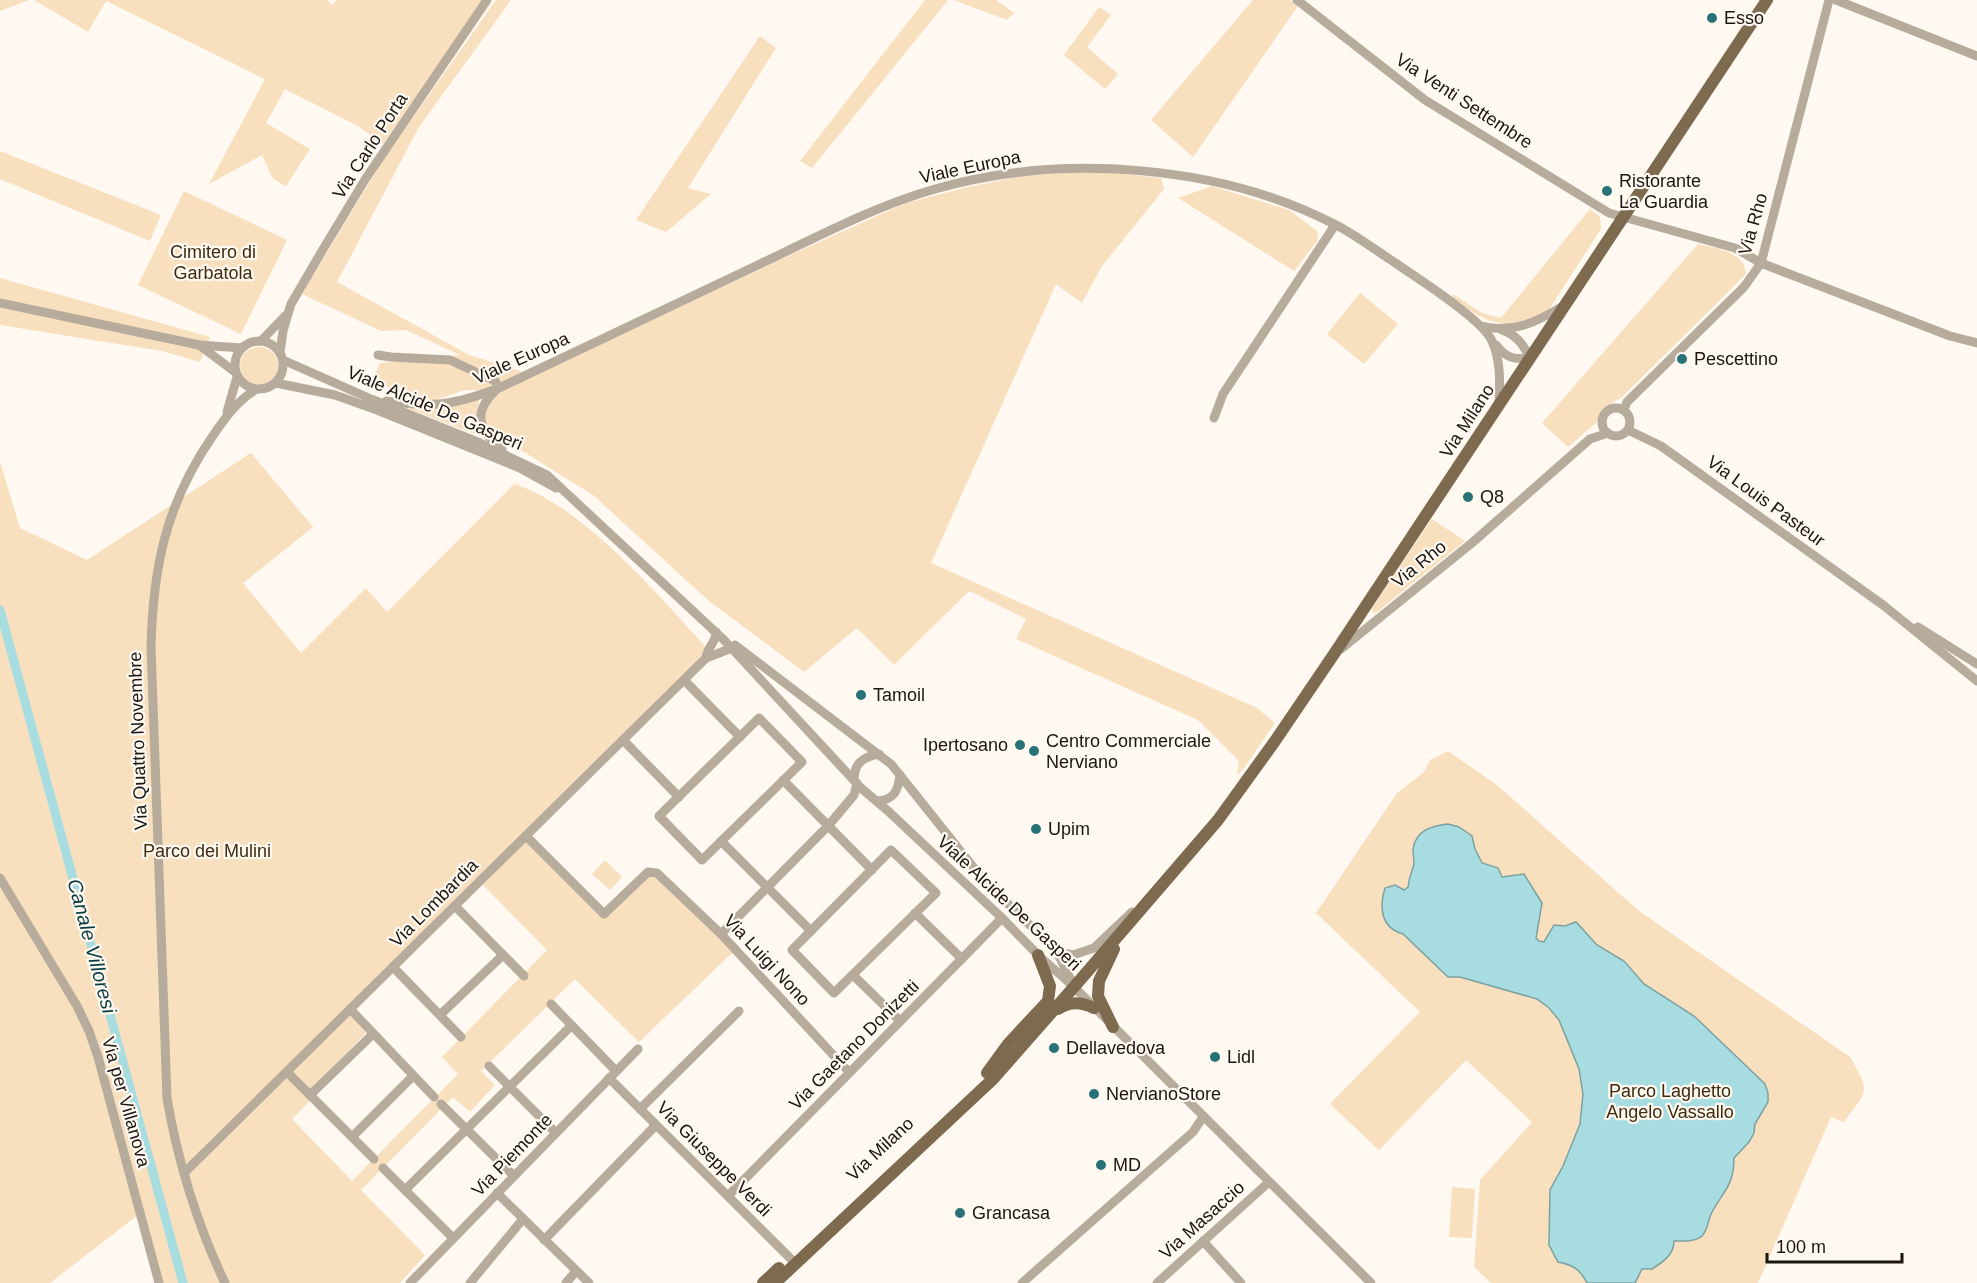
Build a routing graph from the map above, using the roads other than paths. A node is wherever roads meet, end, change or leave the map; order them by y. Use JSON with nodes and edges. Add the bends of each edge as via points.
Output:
{"nodes":[{"id":1,"x":487,"y":0,"type":"edge"},
{"id":2,"x":1297,"y":0,"type":"edge"},
{"id":3,"x":1767,"y":0,"type":"edge"},
{"id":4,"x":1829,"y":0,"type":"edge"},
{"id":5,"x":1836,"y":0,"type":"edge"},
{"id":6,"x":1977,"y":56,"type":"edge"},
{"id":7,"x":1622,"y":217,"type":"junction"},
{"id":8,"x":1335,"y":225,"type":"junction"},
{"id":9,"x":1761,"y":263,"type":"junction"},
{"id":10,"x":0,"y":303,"type":"edge"},
{"id":11,"x":1563,"y":305,"type":"junction"},
{"id":12,"x":287,"y":314,"type":"junction"},
{"id":13,"x":1481,"y":326,"type":"junction"},
{"id":14,"x":1500,"y":329,"type":"junction"},
{"id":15,"x":1492,"y":340,"type":"junction"},
{"id":16,"x":261,"y":341,"type":"junction"},
{"id":17,"x":1977,"y":343,"type":"edge"},
{"id":18,"x":199,"y":345,"type":"junction"},
{"id":19,"x":242,"y":348,"type":"junction"},
{"id":20,"x":378,"y":355,"type":"dead end"},
{"id":21,"x":281,"y":356,"type":"junction"},
{"id":22,"x":1530,"y":358,"type":"junction"},
{"id":23,"x":236,"y":375,"type":"junction"},
{"id":24,"x":276,"y":383,"type":"junction"},
{"id":25,"x":499,"y":388,"type":"junction"},
{"id":26,"x":255,"y":390,"type":"junction"},
{"id":27,"x":371,"y":399,"type":"junction"},
{"id":28,"x":1498,"y":405,"type":"junction"},
{"id":29,"x":1624,"y":410,"type":"junction"},
{"id":30,"x":1214,"y":418,"type":"dead end"},
{"id":31,"x":224,"y":420,"type":"junction"},
{"id":32,"x":1628,"y":430,"type":"junction"},
{"id":33,"x":1608,"y":433,"type":"junction"},
{"id":34,"x":518,"y":460,"type":"junction"},
{"id":35,"x":570,"y":495,"type":"junction"},
{"id":36,"x":1883,"y":605,"type":"junction"},
{"id":37,"x":709,"y":625,"type":"junction"},
{"id":38,"x":715,"y":637,"type":"junction"},
{"id":39,"x":728,"y":643,"type":"junction"},
{"id":40,"x":1334,"y":654,"type":"junction"},
{"id":41,"x":706,"y":658,"type":"junction"},
{"id":42,"x":1977,"y":664,"type":"edge"},
{"id":43,"x":684,"y":680,"type":"junction"},
{"id":44,"x":1977,"y":681,"type":"edge"},
{"id":45,"x":740,"y":737,"type":"junction"},
{"id":46,"x":623,"y":740,"type":"junction"},
{"id":47,"x":879,"y":754,"type":"junction"},
{"id":48,"x":900,"y":775,"type":"junction"},
{"id":49,"x":783,"y":780,"type":"junction"},
{"id":50,"x":856,"y":781,"type":"junction"},
{"id":51,"x":679,"y":797,"type":"junction"},
{"id":52,"x":874,"y":799,"type":"junction"},
{"id":53,"x":850,"y":802,"type":"junction"},
{"id":54,"x":828,"y":826,"type":"junction"},
{"id":55,"x":526,"y":836,"type":"junction"},
{"id":56,"x":721,"y":841,"type":"junction"},
{"id":57,"x":1189,"y":855,"type":"junction"},
{"id":58,"x":872,"y":870,"type":"junction"},
{"id":59,"x":0,"y":878,"type":"edge"},
{"id":60,"x":768,"y":887,"type":"junction"},
{"id":61,"x":455,"y":906,"type":"junction"},
{"id":62,"x":915,"y":914,"type":"junction"},
{"id":63,"x":1002,"y":918,"type":"junction"},
{"id":64,"x":811,"y":931,"type":"junction"},
{"id":65,"x":721,"y":934,"type":"junction"},
{"id":66,"x":1120,"y":934,"type":"junction"},
{"id":67,"x":1057,"y":952,"type":"junction"},
{"id":68,"x":503,"y":955,"type":"junction"},
{"id":69,"x":1038,"y":955,"type":"junction"},
{"id":70,"x":962,"y":959,"type":"junction"},
{"id":71,"x":393,"y":967,"type":"junction"},
{"id":72,"x":853,"y":975,"type":"junction"},
{"id":73,"x":524,"y":976,"type":"dead end"},
{"id":74,"x":1074,"y":987,"type":"junction"},
{"id":75,"x":550,"y":1004,"type":"dead end"},
{"id":76,"x":1094,"y":1008,"type":"junction"},
{"id":77,"x":350,"y":1010,"type":"junction"},
{"id":78,"x":739,"y":1011,"type":"dead end"},
{"id":79,"x":440,"y":1015,"type":"junction"},
{"id":80,"x":1049,"y":1015,"type":"junction"},
{"id":81,"x":900,"y":1022,"type":"junction"},
{"id":82,"x":571,"y":1026,"type":"junction"},
{"id":83,"x":1113,"y":1027,"type":"junction"},
{"id":84,"x":373,"y":1034,"type":"junction"},
{"id":85,"x":461,"y":1037,"type":"dead end"},
{"id":86,"x":1022,"y":1044,"type":"junction"},
{"id":87,"x":638,"y":1049,"type":"dead end"},
{"id":88,"x":489,"y":1066,"type":"dead end"},
{"id":89,"x":287,"y":1072,"type":"junction"},
{"id":90,"x":849,"y":1072,"type":"junction"},
{"id":91,"x":987,"y":1073,"type":"junction"},
{"id":92,"x":613,"y":1075,"type":"junction"},
{"id":93,"x":412,"y":1076,"type":"junction"},
{"id":94,"x":509,"y":1086,"type":"junction"},
{"id":95,"x":310,"y":1095,"type":"junction"},
{"id":96,"x":640,"y":1109,"type":"junction"},
{"id":97,"x":1207,"y":1120,"type":"junction"},
{"id":98,"x":656,"y":1125,"type":"junction"},
{"id":99,"x":466,"y":1129,"type":"junction"},
{"id":100,"x":555,"y":1133,"type":"junction"},
{"id":101,"x":352,"y":1137,"type":"junction"},
{"id":102,"x":374,"y":1160,"type":"dead end"},
{"id":103,"x":383,"y":1168,"type":"dead end"},
{"id":104,"x":184,"y":1173,"type":"junction"},
{"id":105,"x":514,"y":1176,"type":"junction"},
{"id":106,"x":1269,"y":1182,"type":"junction"},
{"id":107,"x":405,"y":1190,"type":"junction"},
{"id":108,"x":497,"y":1193,"type":"junction"},
{"id":109,"x":729,"y":1195,"type":"junction"},
{"id":110,"x":524,"y":1219,"type":"junction"},
{"id":111,"x":453,"y":1238,"type":"junction"},
{"id":112,"x":544,"y":1240,"type":"junction"},
{"id":113,"x":1203,"y":1241,"type":"junction"},
{"id":114,"x":793,"y":1261,"type":"junction"},
{"id":115,"x":576,"y":1271,"type":"junction"},
{"id":116,"x":159,"y":1283,"type":"edge"},
{"id":117,"x":225,"y":1283,"type":"edge"},
{"id":118,"x":410,"y":1283,"type":"edge"},
{"id":119,"x":470,"y":1283,"type":"edge"},
{"id":120,"x":566,"y":1283,"type":"edge"},
{"id":121,"x":588,"y":1283,"type":"edge"},
{"id":122,"x":763,"y":1283,"type":"edge"},
{"id":123,"x":775,"y":1283,"type":"edge"},
{"id":124,"x":1022,"y":1283,"type":"edge"},
{"id":125,"x":1157,"y":1283,"type":"edge"},
{"id":126,"x":1241,"y":1283,"type":"edge"},
{"id":127,"x":1371,"y":1283,"type":"edge"}],
"edges":[{"from":1,"to":12,"type":"street","name":"Via Carlo Porta","via":[[366,178]]},
{"from":2,"to":7,"type":"street","name":"Via Venti Settembre","via":[[1425,100],[1609,213]]},
{"from":3,"to":7,"type":"main road","name":"Via Milano"},
{"from":4,"to":9,"type":"street","name":"Via Rho"},
{"from":5,"to":6,"type":"street"},
{"from":7,"to":9,"type":"street","name":"Via Venti Settembre","via":[[1735,248]]},
{"from":7,"to":11,"type":"main road","name":"Via Milano"},
{"from":8,"to":13,"type":"street","name":"Viale Europa","via":[[1410,273]]},
{"from":8,"to":25,"type":"street","name":"Viale Europa","via":[[1250,192],[1164,173],[1093,168],[985,177],[887,206]]},
{"from":8,"to":30,"type":"street","via":[[1223,394]]},
{"from":9,"to":17,"type":"street","name":"Via Venti Settembre"},
{"from":9,"to":29,"type":"street","name":"Via Rho","via":[[1744,287],[1627,402]]},
{"from":10,"to":18,"type":"street"},
{"from":11,"to":14,"type":"street","name":"Viale Europa","via":[[1533,323]]},
{"from":11,"to":22,"type":"main road","name":"Via Milano"},
{"from":12,"to":16,"type":"street"},
{"from":12,"to":21,"type":"street"},
{"from":13,"to":14,"type":"street","name":"Viale Europa"},
{"from":13,"to":15,"type":"street","name":"Viale Europa"},
{"from":14,"to":22,"type":"street","via":[[1520,340]]},
{"from":15,"to":22,"type":"street","via":[[1508,357]]},
{"from":15,"to":28,"type":"street","name":"Viale Europa","via":[[1500,368]]},
{"from":16,"to":19,"type":"street"},
{"from":16,"to":21,"type":"street","via":[[268,342]]},
{"from":18,"to":19,"type":"street"},
{"from":18,"to":23,"type":"street"},
{"from":19,"to":23,"type":"street","via":[[235,359]]},
{"from":20,"to":25,"type":"street","via":[[450,360],[495,381]]},
{"from":21,"to":24,"type":"street","via":[[281,376]]},
{"from":21,"to":27,"type":"street","name":"Viale Alcide De Gasperi"},
{"from":22,"to":28,"type":"main road","name":"Via Milano"},
{"from":23,"to":26,"type":"street"},
{"from":23,"to":31,"type":"street"},
{"from":24,"to":26,"type":"street"},
{"from":24,"to":35,"type":"street","name":"Viale Alcide De Gasperi","via":[[335,395],[417,425],[520,468]]},
{"from":25,"to":27,"type":"street","name":"Viale Europa","via":[[438,405]]},
{"from":25,"to":34,"type":"street","via":[[483,407],[483,428],[491,440]]},
{"from":26,"to":31,"type":"street"},
{"from":27,"to":34,"type":"street","name":"Viale Alcide De Gasperi"},
{"from":28,"to":40,"type":"main road","name":"Via Milano"},
{"from":29,"to":32,"type":"street","via":[[1630,422]]},
{"from":29,"to":33,"type":"street","name":"Via Rho","via":[[1610,409],[1604,416],[1603,425]]},
{"from":31,"to":104,"type":"street","name":"Via Quattro Novembre","via":[[197,461],[164,535],[155,578],[150,647],[167,1098]]},
{"from":32,"to":33,"type":"street","name":"Via Rho","via":[[1621,435]]},
{"from":32,"to":36,"type":"street","name":"Via Louis Pasteur","via":[[1661,446]]},
{"from":33,"to":40,"type":"street","name":"Via Rho","via":[[1590,439],[1473,542]]},
{"from":34,"to":35,"type":"street","name":"Viale Alcide De Gasperi","via":[[547,475]]},
{"from":35,"to":37,"type":"street","name":"Viale Alcide De Gasperi"},
{"from":36,"to":42,"type":"street","name":"Via Louis Pasteur"},
{"from":36,"to":44,"type":"street","name":"Via Louis Pasteur"},
{"from":37,"to":38,"type":"street","name":"Viale Alcide De Gasperi"},
{"from":37,"to":39,"type":"street","name":"Viale Alcide De Gasperi"},
{"from":38,"to":39,"type":"street"},
{"from":38,"to":41,"type":"street","name":"Via Lombardia"},
{"from":39,"to":41,"type":"street","name":"Via Lombardia"},
{"from":39,"to":47,"type":"street","name":"Viale Alcide De Gasperi"},
{"from":39,"to":50,"type":"street","name":"Viale Alcide De Gasperi"},
{"from":40,"to":57,"type":"main road","name":"Via Milano","via":[[1269,750]]},
{"from":41,"to":43,"type":"street","name":"Via Lombardia"},
{"from":43,"to":45,"type":"street"},
{"from":43,"to":46,"type":"street","name":"Via Lombardia"},
{"from":45,"to":49,"type":"street","via":[[759,718],[802,762]]},
{"from":45,"to":51,"type":"street"},
{"from":46,"to":51,"type":"street"},
{"from":46,"to":55,"type":"street","name":"Via Lombardia"},
{"from":47,"to":48,"type":"street","name":"Viale Alcide De Gasperi"},
{"from":47,"to":50,"type":"street","via":[[859,761],[854,770]]},
{"from":48,"to":52,"type":"street","via":[[893,796],[885,801]]},
{"from":48,"to":67,"type":"street","name":"Viale Alcide De Gasperi","via":[[982,878]]},
{"from":49,"to":54,"type":"street"},
{"from":49,"to":56,"type":"street"},
{"from":50,"to":52,"type":"street","name":"Viale Alcide De Gasperi"},
{"from":50,"to":53,"type":"street"},
{"from":51,"to":56,"type":"street","via":[[659,816],[702,860]]},
{"from":52,"to":53,"type":"street","via":[[857,798]]},
{"from":52,"to":63,"type":"street","name":"Viale Alcide De Gasperi"},
{"from":53,"to":54,"type":"street"},
{"from":54,"to":58,"type":"street"},
{"from":54,"to":60,"type":"street"},
{"from":55,"to":61,"type":"street","name":"Via Lombardia"},
{"from":55,"to":65,"type":"street","name":"Via Luigi Nono","via":[[604,914],[648,873],[657,873]]},
{"from":56,"to":60,"type":"street"},
{"from":57,"to":66,"type":"main road","name":"Via Milano"},
{"from":57,"to":67,"type":"street","name":"Via Milano","via":[[1094,948],[1073,955]]},
{"from":58,"to":62,"type":"street","via":[[891,850],[936,893]]},
{"from":58,"to":64,"type":"street"},
{"from":59,"to":116,"type":"street","name":"Via per Villanova","via":[[92,1037]]},
{"from":60,"to":64,"type":"street"},
{"from":60,"to":65,"type":"street"},
{"from":61,"to":68,"type":"street"},
{"from":61,"to":71,"type":"street","name":"Via Lombardia"},
{"from":62,"to":70,"type":"street"},
{"from":62,"to":72,"type":"street"},
{"from":63,"to":69,"type":"street","name":"Viale Alcide De Gasperi"},
{"from":63,"to":70,"type":"street","name":"Via Gaetano Donizetti"},
{"from":64,"to":72,"type":"street","via":[[792,950],[834,993]]},
{"from":65,"to":90,"type":"street","name":"Via Luigi Nono"},
{"from":66,"to":74,"type":"main road","name":"Via Milano"},
{"from":66,"to":83,"type":"main road","via":[[1099,981],[1098,996]]},
{"from":67,"to":74,"type":"street","name":"Viale Alcide De Gasperi"},
{"from":68,"to":73,"type":"street"},
{"from":68,"to":79,"type":"street"},
{"from":69,"to":74,"type":"street","name":"Viale Alcide De Gasperi"},
{"from":69,"to":91,"type":"main road","via":[[1049,981],[1050,997]]},
{"from":70,"to":81,"type":"street","name":"Via Gaetano Donizetti"},
{"from":71,"to":77,"type":"street","name":"Via Lombardia"},
{"from":71,"to":79,"type":"street"},
{"from":72,"to":81,"type":"street"},
{"from":74,"to":76,"type":"street"},
{"from":74,"to":80,"type":"main road","name":"Via Milano"},
{"from":75,"to":82,"type":"street","name":"Via Giuseppe Verdi"},
{"from":76,"to":80,"type":"main road","via":[[1073,1003]]},
{"from":76,"to":83,"type":"street"},
{"from":77,"to":84,"type":"street"},
{"from":77,"to":89,"type":"street","name":"Via Lombardia"},
{"from":78,"to":96,"type":"street"},
{"from":79,"to":85,"type":"street"},
{"from":80,"to":86,"type":"main road","name":"Via Milano"},
{"from":81,"to":90,"type":"street","name":"Via Gaetano Donizetti"},
{"from":82,"to":92,"type":"street","name":"Via Giuseppe Verdi"},
{"from":82,"to":94,"type":"street"},
{"from":83,"to":97,"type":"street"},
{"from":84,"to":93,"type":"street"},
{"from":84,"to":95,"type":"street"},
{"from":86,"to":91,"type":"main road","name":"Via Milano"},
{"from":86,"to":114,"type":"main road","name":"Via Milano","via":[[993,1079]]},
{"from":87,"to":92,"type":"street","name":"Via Piemonte"},
{"from":88,"to":94,"type":"street"},
{"from":89,"to":95,"type":"street"},
{"from":89,"to":104,"type":"street","name":"Via Lombardia"},
{"from":90,"to":109,"type":"street","name":"Via Gaetano Donizetti"},
{"from":91,"to":114,"type":"main road","name":"Via Milano"},
{"from":92,"to":96,"type":"street","name":"Via Giuseppe Verdi"},
{"from":92,"to":100,"type":"street","name":"Via Piemonte"},
{"from":93,"to":99,"type":"street"},
{"from":93,"to":101,"type":"street"},
{"from":94,"to":99,"type":"street"},
{"from":94,"to":100,"type":"street"},
{"from":95,"to":101,"type":"street"},
{"from":96,"to":98,"type":"street","name":"Via Giuseppe Verdi"},
{"from":97,"to":106,"type":"street"},
{"from":97,"to":124,"type":"street"},
{"from":98,"to":109,"type":"street","name":"Via Giuseppe Verdi"},
{"from":98,"to":112,"type":"street"},
{"from":99,"to":105,"type":"street"},
{"from":99,"to":107,"type":"street"},
{"from":100,"to":105,"type":"street","name":"Via Piemonte"},
{"from":101,"to":102,"type":"street"},
{"from":103,"to":107,"type":"street"},
{"from":104,"to":117,"type":"street","name":"Via Quattro Novembre"},
{"from":105,"to":108,"type":"street","name":"Via Piemonte"},
{"from":106,"to":113,"type":"street","name":"Via Masaccio"},
{"from":106,"to":127,"type":"street"},
{"from":107,"to":111,"type":"street"},
{"from":108,"to":110,"type":"street"},
{"from":108,"to":111,"type":"street","name":"Via Piemonte"},
{"from":109,"to":114,"type":"street","name":"Via Giuseppe Verdi"},
{"from":110,"to":112,"type":"street"},
{"from":110,"to":119,"type":"street"},
{"from":111,"to":118,"type":"street","name":"Via Piemonte"},
{"from":112,"to":115,"type":"street"},
{"from":113,"to":125,"type":"street","name":"Via Masaccio"},
{"from":113,"to":126,"type":"street"},
{"from":114,"to":122,"type":"main road","name":"Via Milano"},
{"from":114,"to":123,"type":"main road","name":"Via Milano"},
{"from":115,"to":120,"type":"street"},
{"from":115,"to":121,"type":"street"}]}
